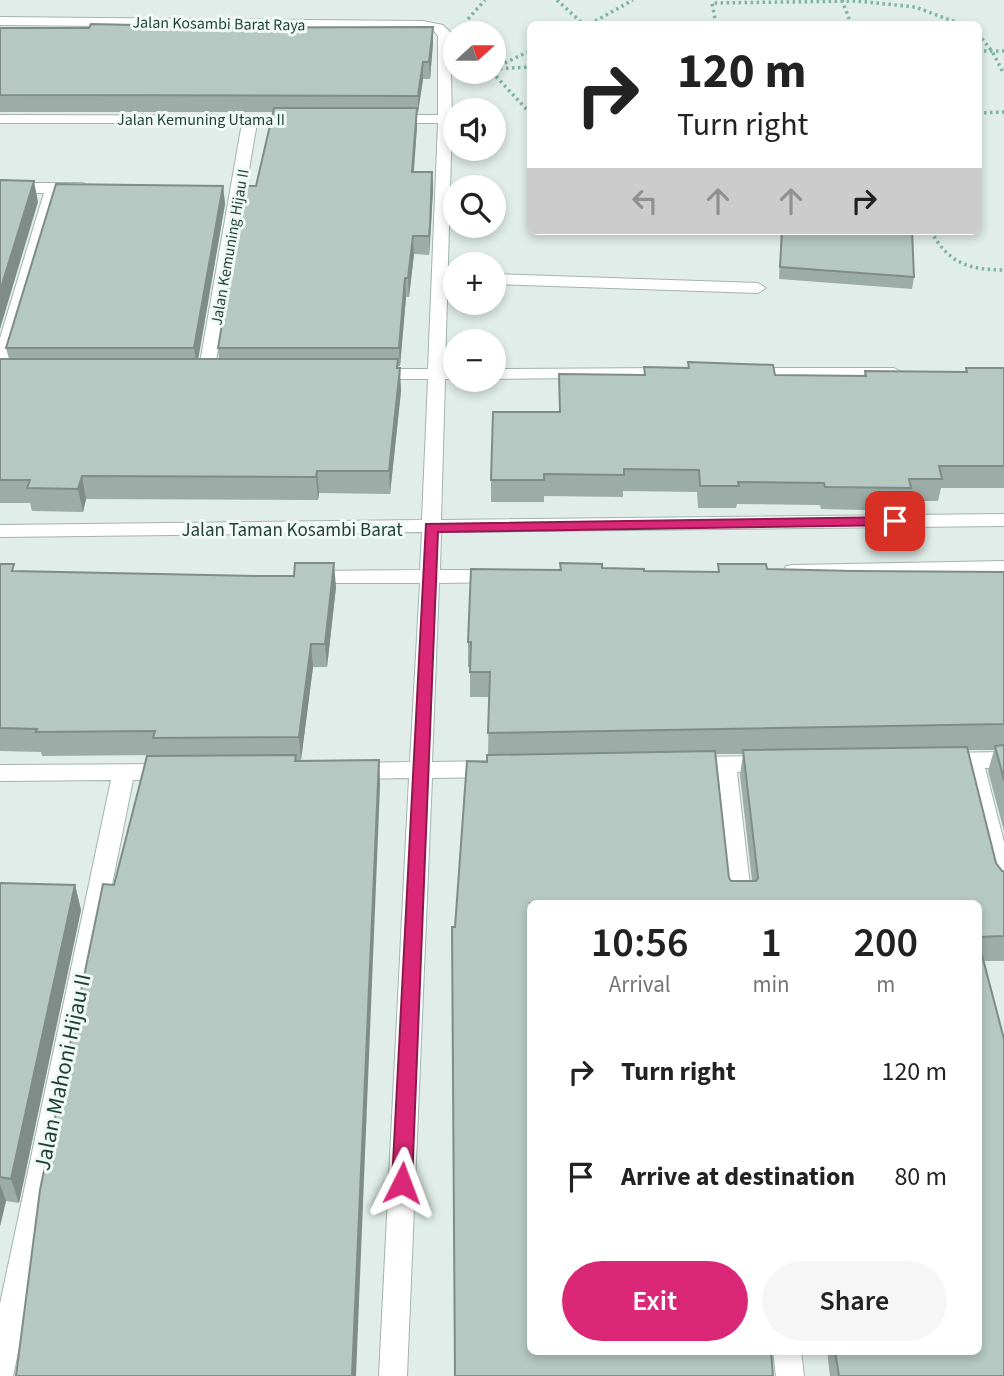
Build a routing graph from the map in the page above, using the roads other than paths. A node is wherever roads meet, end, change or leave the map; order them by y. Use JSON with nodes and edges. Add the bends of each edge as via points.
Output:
{"nodes":[{"id":1,"x":0,"y":21,"type":"edge"},
{"id":2,"x":445,"y":98,"type":"edge"},
{"id":3,"x":0,"y":119,"type":"edge"},
{"id":4,"x":250,"y":119,"type":"junction"},
{"id":5,"x":315,"y":119,"type":"edge"},
{"id":6,"x":380,"y":119,"type":"edge"},
{"id":7,"x":443,"y":119,"type":"edge"},
{"id":8,"x":446,"y":161,"type":"edge"},
{"id":9,"x":0,"y":188,"type":"edge"},
{"id":10,"x":53,"y":188,"type":"junction"},
{"id":11,"x":93,"y":188,"type":"edge"},
{"id":12,"x":447,"y":252,"type":"edge"},
{"id":13,"x":506,"y":279,"type":"edge"},
{"id":14,"x":758,"y":288,"type":"dead end"},
{"id":15,"x":443,"y":313,"type":"edge"},
{"id":16,"x":5,"y":372,"type":"edge"},
{"id":17,"x":685,"y":373,"type":"edge"},
{"id":18,"x":726,"y":373,"type":"edge"},
{"id":19,"x":917,"y":373,"type":"edge"},
{"id":20,"x":207,"y":374,"type":"edge"},
{"id":21,"x":360,"y":374,"type":"edge"},
{"id":22,"x":506,"y":374,"type":"edge"},
{"id":23,"x":436,"y":375,"type":"junction"},
{"id":24,"x":443,"y":375,"type":"edge"},
{"id":25,"x":1004,"y":520,"type":"edge"},
{"id":26,"x":431,"y":530,"type":"junction"},
{"id":27,"x":0,"y":531,"type":"edge"},
{"id":28,"x":1004,"y":567,"type":"edge"},
{"id":29,"x":772,"y":571,"type":"edge"},
{"id":30,"x":430,"y":574,"type":"junction"},
{"id":31,"x":512,"y":576,"type":"edge"},
{"id":32,"x":291,"y":578,"type":"edge"},
{"id":33,"x":972,"y":760,"type":"junction"},
{"id":34,"x":1004,"y":760,"type":"edge"},
{"id":35,"x":917,"y":761,"type":"edge"},
{"id":36,"x":793,"y":764,"type":"edge"},
{"id":37,"x":725,"y":765,"type":"junction"},
{"id":38,"x":670,"y":766,"type":"edge"},
{"id":39,"x":518,"y":768,"type":"edge"},
{"id":40,"x":421,"y":770,"type":"junction"},
{"id":41,"x":191,"y":771,"type":"edge"},
{"id":42,"x":326,"y":771,"type":"edge"},
{"id":43,"x":124,"y":772,"type":"junction"},
{"id":44,"x":0,"y":773,"type":"edge"},
{"id":45,"x":1004,"y":887,"type":"edge"},
{"id":46,"x":740,"y":900,"type":"edge"},
{"id":47,"x":787,"y":1355,"type":"edge"},
{"id":48,"x":0,"y":1372,"type":"edge"},
{"id":49,"x":393,"y":1376,"type":"edge"},
{"id":50,"x":790,"y":1376,"type":"edge"}],
"edges":[{"from":1,"to":2,"type":"street","name":"Jalan Kosambi Barat Raya","via":[[423,25],[445,35]]},
{"from":3,"to":4,"type":"street","name":"Jalan Kemuning Utama II"},
{"from":4,"to":5,"type":"street","name":"Jalan Kemuning Utama II"},
{"from":4,"to":20,"type":"street","name":"Jalan Kemuning Hijau II","via":[[232,187]]},
{"from":6,"to":7,"type":"street"},
{"from":8,"to":12,"type":"street"},
{"from":9,"to":10,"type":"street"},
{"from":10,"to":11,"type":"street"},
{"from":10,"to":16,"type":"street"},
{"from":13,"to":14,"type":"street"},
{"from":15,"to":23,"type":"street"},
{"from":17,"to":22,"type":"street"},
{"from":18,"to":19,"type":"street"},
{"from":21,"to":23,"type":"street"},
{"from":23,"to":24,"type":"street"},
{"from":23,"to":26,"type":"street"},
{"from":25,"to":26,"type":"street","name":"Jalan Taman Kosambi Barat"},
{"from":26,"to":27,"type":"street","name":"Jalan Taman Kosambi Barat"},
{"from":26,"to":30,"type":"street"},
{"from":28,"to":29,"type":"street"},
{"from":30,"to":31,"type":"street"},
{"from":30,"to":32,"type":"street"},
{"from":30,"to":40,"type":"street"},
{"from":33,"to":34,"type":"street"},
{"from":33,"to":35,"type":"street"},
{"from":33,"to":45,"type":"street"},
{"from":36,"to":37,"type":"street"},
{"from":37,"to":38,"type":"street"},
{"from":37,"to":46,"type":"street"},
{"from":39,"to":40,"type":"street"},
{"from":40,"to":42,"type":"street"},
{"from":40,"to":49,"type":"street"},
{"from":41,"to":43,"type":"street"},
{"from":43,"to":44,"type":"street"},
{"from":43,"to":48,"type":"street","name":"Jalan Mahoni Hijau II"},
{"from":47,"to":50,"type":"street"}]}
